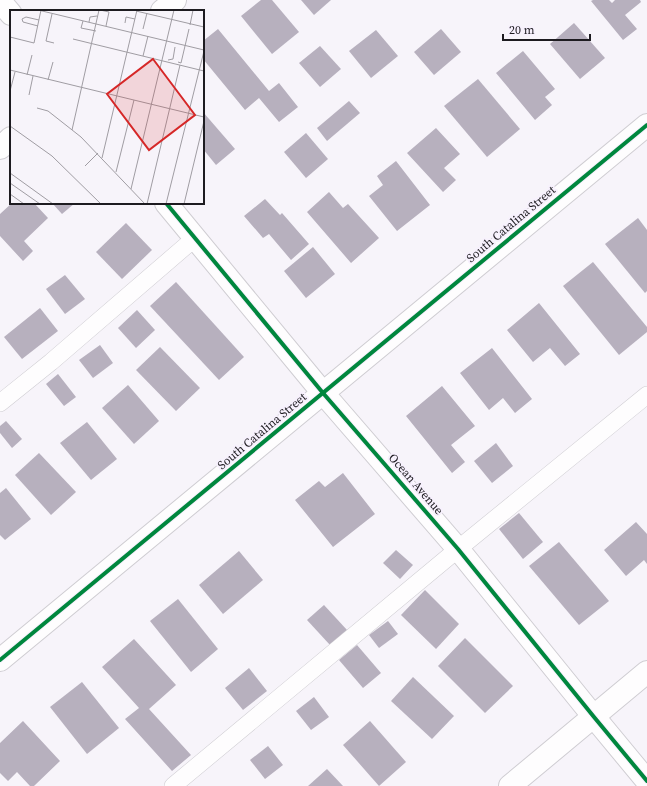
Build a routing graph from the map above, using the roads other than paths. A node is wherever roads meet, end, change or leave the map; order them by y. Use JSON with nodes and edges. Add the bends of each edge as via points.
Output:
{"nodes":[{"id":1,"x":175,"y":0,"type":"edge"},
{"id":2,"x":0,"y":1,"type":"edge"},
{"id":3,"x":163,"y":10,"type":"edge"},
{"id":4,"x":10,"y":13,"type":"edge"},
{"id":5,"x":647,"y":125,"type":"edge"},
{"id":6,"x":10,"y":139,"type":"edge"},
{"id":7,"x":0,"y":148,"type":"edge"},
{"id":8,"x":167,"y":204,"type":"edge"},
{"id":9,"x":195,"y":238,"type":"junction"},
{"id":10,"x":323,"y":393,"type":"junction"},
{"id":11,"x":647,"y":395,"type":"edge"},
{"id":12,"x":0,"y":403,"type":"edge"},
{"id":13,"x":458,"y":549,"type":"junction"},
{"id":14,"x":0,"y":660,"type":"edge"},
{"id":15,"x":647,"y":672,"type":"edge"},
{"id":16,"x":594,"y":717,"type":"junction"},
{"id":17,"x":647,"y":781,"type":"edge"},
{"id":18,"x":173,"y":786,"type":"edge"},
{"id":19,"x":510,"y":786,"type":"edge"}],
"edges":[{"from":1,"to":3,"type":"street"},
{"from":2,"to":4,"type":"street"},
{"from":5,"to":10,"type":"street","name":"South Catalina Street"},
{"from":6,"to":7,"type":"street"},
{"from":8,"to":9,"type":"street","name":"Ocean Avenue"},
{"from":9,"to":10,"type":"street","name":"Ocean Avenue"},
{"from":9,"to":12,"type":"lane"},
{"from":10,"to":13,"type":"street","name":"Ocean Avenue"},
{"from":10,"to":14,"type":"street","name":"South Catalina Street"},
{"from":11,"to":13,"type":"lane"},
{"from":13,"to":16,"type":"street","name":"Ocean Avenue"},
{"from":13,"to":18,"type":"lane"},
{"from":15,"to":16,"type":"street"},
{"from":16,"to":17,"type":"street","name":"Ocean Avenue"},
{"from":16,"to":19,"type":"street"}]}
